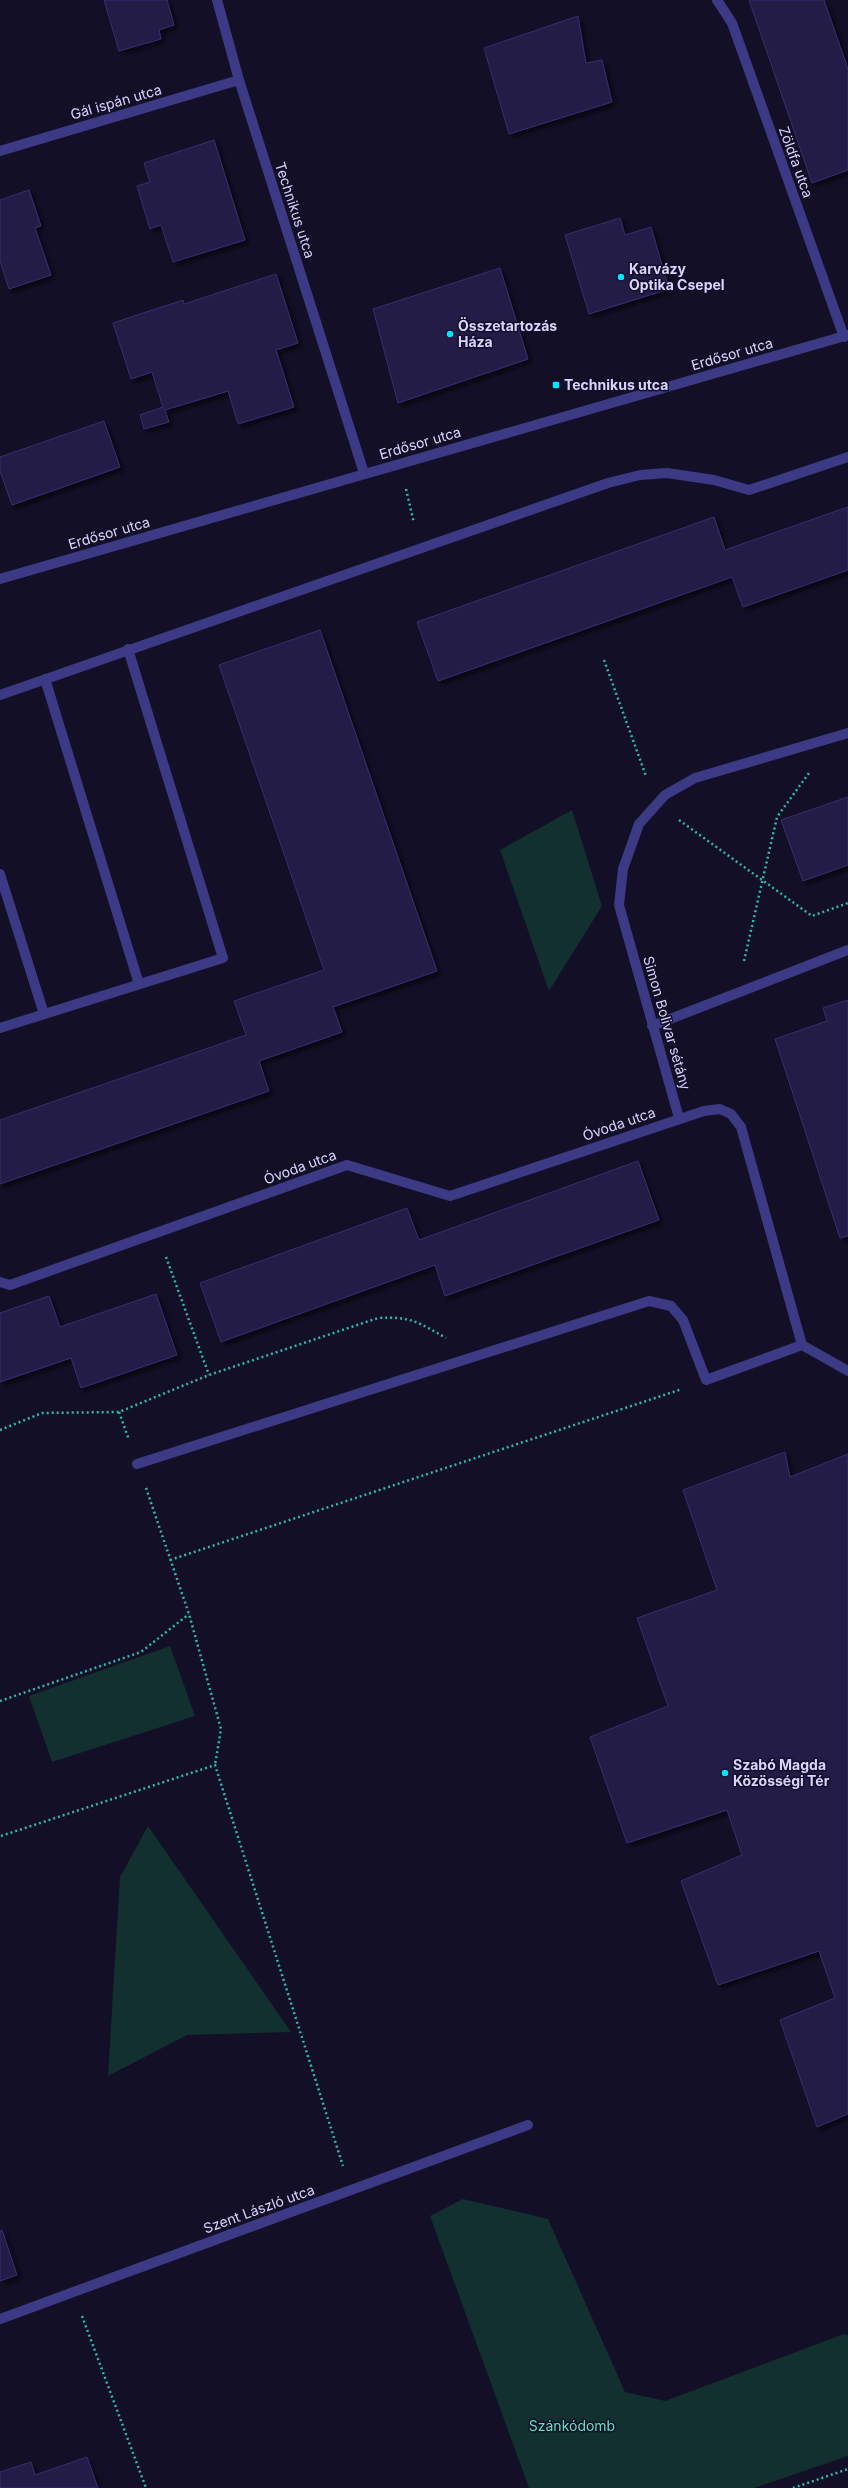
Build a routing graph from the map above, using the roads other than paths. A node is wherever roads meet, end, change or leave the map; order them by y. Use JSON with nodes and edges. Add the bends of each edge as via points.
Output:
{"nodes":[{"id":1,"x":217,"y":0,"type":"edge"},
{"id":2,"x":717,"y":0,"type":"edge"},
{"id":3,"x":239,"y":80,"type":"junction"},
{"id":4,"x":0,"y":151,"type":"edge"},
{"id":5,"x":846,"y":336,"type":"edge"},
{"id":6,"x":848,"y":457,"type":"edge"},
{"id":7,"x":364,"y":473,"type":"junction"},
{"id":8,"x":0,"y":579,"type":"edge"},
{"id":9,"x":128,"y":649,"type":"junction"},
{"id":10,"x":45,"y":679,"type":"junction"},
{"id":11,"x":0,"y":694,"type":"edge"},
{"id":12,"x":848,"y":733,"type":"edge"},
{"id":13,"x":0,"y":874,"type":"edge"},
{"id":14,"x":848,"y":950,"type":"edge"},
{"id":15,"x":139,"y":984,"type":"junction"},
{"id":16,"x":44,"y":1014,"type":"junction"},
{"id":17,"x":652,"y":1026,"type":"junction"},
{"id":18,"x":0,"y":1028,"type":"edge"},
{"id":19,"x":679,"y":1118,"type":"junction"},
{"id":20,"x":0,"y":1282,"type":"edge"},
{"id":21,"x":802,"y":1345,"type":"junction"},
{"id":22,"x":848,"y":1371,"type":"edge"},
{"id":23,"x":137,"y":1464,"type":"road end"},
{"id":24,"x":528,"y":2125,"type":"dead end"},
{"id":25,"x":0,"y":2319,"type":"edge"}],
"edges":[{"from":1,"to":3,"type":"street","name":"Technikus utca"},
{"from":2,"to":5,"type":"street","name":"Zöldfa utca","via":[[732,23]]},
{"from":3,"to":4,"type":"street","name":"Gál ispán utca"},
{"from":3,"to":7,"type":"street","name":"Technikus utca"},
{"from":5,"to":7,"type":"street","name":"Erdősor utca"},
{"from":6,"to":9,"type":"street","via":[[749,490],[714,480],[675,474],[640,475],[608,483]]},
{"from":7,"to":8,"type":"street","name":"Erdősor utca"},
{"from":9,"to":10,"type":"street"},
{"from":9,"to":15,"type":"street","via":[[223,958]]},
{"from":10,"to":11,"type":"street"},
{"from":10,"to":15,"type":"street"},
{"from":12,"to":17,"type":"street","name":"Simon Bolivar sétány","via":[[695,778],[664,795],[638,824],[623,869],[619,905]]},
{"from":13,"to":16,"type":"street"},
{"from":14,"to":17,"type":"street"},
{"from":15,"to":16,"type":"street"},
{"from":16,"to":18,"type":"street"},
{"from":17,"to":19,"type":"street","name":"Simon Bolivar sétány"},
{"from":19,"to":20,"type":"street","name":"Óvoda utca","via":[[450,1196],[347,1165],[10,1285]]},
{"from":19,"to":21,"type":"street","via":[[720,1109],[731,1114],[741,1128]]},
{"from":21,"to":22,"type":"street"},
{"from":21,"to":23,"type":"street","via":[[706,1380],[683,1320],[670,1306],[648,1301]]},
{"from":24,"to":25,"type":"street","name":"Szent László utca"}]}
